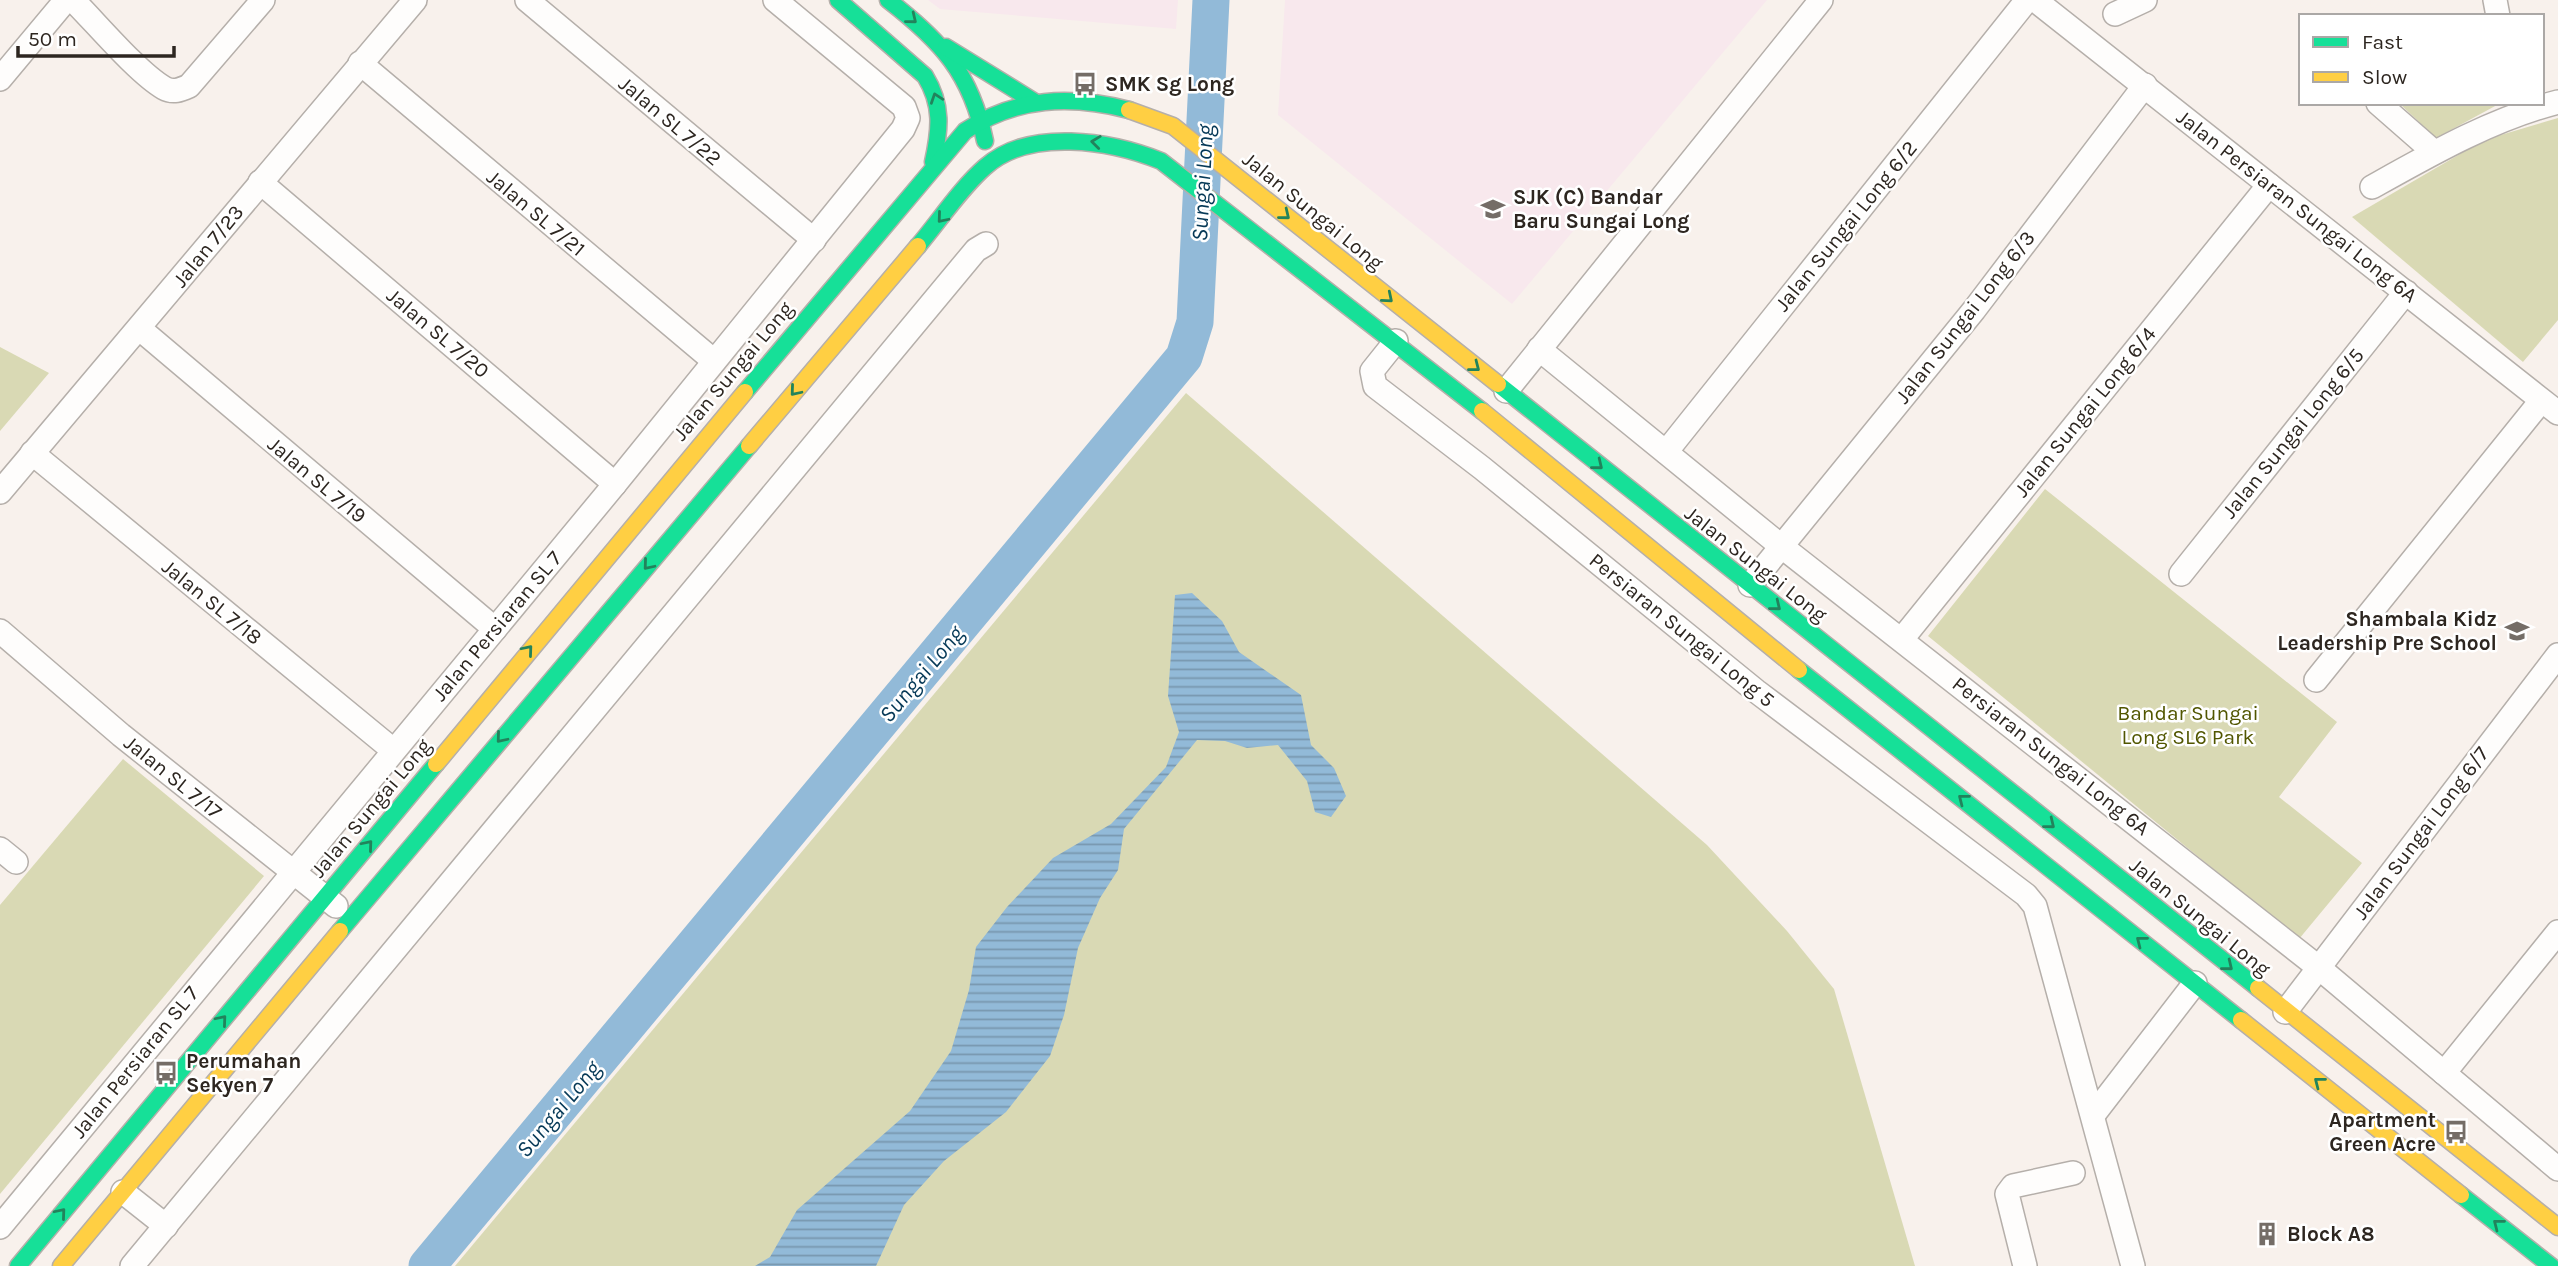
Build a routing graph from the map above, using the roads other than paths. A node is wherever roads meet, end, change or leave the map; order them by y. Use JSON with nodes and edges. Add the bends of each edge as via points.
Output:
{"nodes":[{"id":1,"x":66,"y":0,"type":"edge"},
{"id":2,"x":73,"y":0,"type":"edge"},
{"id":3,"x":263,"y":0,"type":"edge"},
{"id":4,"x":415,"y":0,"type":"edge"},
{"id":5,"x":527,"y":0,"type":"edge"},
{"id":6,"x":775,"y":0,"type":"edge"},
{"id":7,"x":838,"y":0,"type":"edge"},
{"id":8,"x":888,"y":0,"type":"edge"},
{"id":9,"x":1821,"y":0,"type":"edge"},
{"id":10,"x":2027,"y":0,"type":"edge"},
{"id":11,"x":2035,"y":0,"type":"edge"},
{"id":12,"x":2145,"y":0,"type":"edge"},
{"id":13,"x":2115,"y":14,"type":"dead end"},
{"id":14,"x":935,"y":39,"type":"junction"},
{"id":15,"x":10,"y":47,"type":"edge"},
{"id":16,"x":360,"y":63,"type":"junction"},
{"id":17,"x":0,"y":79,"type":"edge"},
{"id":18,"x":2146,"y":85,"type":"junction"},
{"id":19,"x":1035,"y":102,"type":"junction"},
{"id":20,"x":2380,"y":105,"type":"edge"},
{"id":21,"x":2521,"y":107,"type":"edge"},
{"id":22,"x":981,"y":119,"type":"junction"},
{"id":23,"x":2434,"y":152,"type":"junction"},
{"id":24,"x":932,"y":165,"type":"junction"},
{"id":25,"x":986,"y":166,"type":"junction"},
{"id":26,"x":260,"y":182,"type":"junction"},
{"id":27,"x":2269,"y":185,"type":"junction"},
{"id":28,"x":2372,"y":187,"type":"dead end"},
{"id":29,"x":814,"y":240,"type":"junction"},
{"id":30,"x":986,"y":244,"type":"dead end"},
{"id":31,"x":2406,"y":292,"type":"junction"},
{"id":32,"x":141,"y":329,"type":"junction"},
{"id":33,"x":1396,"y":341,"type":"junction"},
{"id":34,"x":1539,"y":349,"type":"junction"},
{"id":35,"x":714,"y":361,"type":"junction"},
{"id":36,"x":1506,"y":391,"type":"junction"},
{"id":37,"x":2549,"y":407,"type":"edge"},
{"id":38,"x":1666,"y":452,"type":"junction"},
{"id":39,"x":32,"y":453,"type":"junction"},
{"id":40,"x":615,"y":484,"type":"junction"},
{"id":41,"x":0,"y":492,"type":"edge"},
{"id":42,"x":1781,"y":546,"type":"junction"},
{"id":43,"x":2181,"y":574,"type":"dead end"},
{"id":44,"x":1749,"y":585,"type":"junction"},
{"id":45,"x":495,"y":629,"type":"junction"},
{"id":46,"x":0,"y":631,"type":"edge"},
{"id":47,"x":1902,"y":639,"type":"junction"},
{"id":48,"x":2558,"y":655,"type":"edge"},
{"id":49,"x":2316,"y":680,"type":"dead end"},
{"id":50,"x":393,"y":750,"type":"junction"},
{"id":51,"x":292,"y":872,"type":"junction"},
{"id":52,"x":325,"y":897,"type":"junction"},
{"id":53,"x":350,"y":918,"type":"junction"},
{"id":54,"x":2558,"y":932,"type":"edge"},
{"id":55,"x":2318,"y":967,"type":"junction"},
{"id":56,"x":2195,"y":983,"type":"junction"},
{"id":57,"x":2285,"y":1012,"type":"junction"},
{"id":58,"x":2444,"y":1073,"type":"junction"},
{"id":59,"x":2094,"y":1114,"type":"junction"},
{"id":60,"x":2558,"y":1169,"type":"edge"},
{"id":61,"x":2073,"y":1173,"type":"dead end"},
{"id":62,"x":123,"y":1192,"type":"junction"},
{"id":63,"x":2556,"y":1221,"type":"edge"},
{"id":64,"x":166,"y":1226,"type":"junction"},
{"id":65,"x":0,"y":1227,"type":"edge"},
{"id":66,"x":2525,"y":1258,"type":"edge"},
{"id":67,"x":18,"y":1266,"type":"edge"},
{"id":68,"x":61,"y":1266,"type":"edge"},
{"id":69,"x":132,"y":1266,"type":"edge"},
{"id":70,"x":2025,"y":1266,"type":"edge"},
{"id":71,"x":2133,"y":1266,"type":"edge"},
{"id":72,"x":2551,"y":1266,"type":"edge"}],
"edges":[{"from":1,"to":15,"type":"street"},
{"from":2,"to":3,"type":"street","via":[[148,75],[176,92],[190,86]]},
{"from":4,"to":16,"type":"street","name":"Jalan 7/23"},
{"from":5,"to":29,"type":"street","name":"Jalan SL 7/22"},
{"from":6,"to":29,"type":"street","name":"Jalan Persiaran SL 7","via":[[904,107],[908,118]]},
{"from":24,"to":7,"type":"street","one_way":true,"via":[[941,124],[932,86]]},
{"from":8,"to":14,"type":"street","one_way":true},
{"from":9,"to":34,"type":"street"},
{"from":10,"to":38,"type":"street","name":"Jalan Sungai Long 6/2"},
{"from":11,"to":18,"type":"street","name":"Jalan Persiaran Sungai Long 6A"},
{"from":12,"to":13,"type":"street"},
{"from":14,"to":19,"type":"street"},
{"from":14,"to":22,"type":"street"},
{"from":15,"to":17,"type":"street"},
{"from":16,"to":26,"type":"street","name":"Jalan 7/23"},
{"from":16,"to":35,"type":"street","name":"Jalan SL 7/21"},
{"from":18,"to":27,"type":"street","name":"Jalan Persiaran Sungai Long 6A"},
{"from":18,"to":42,"type":"street","name":"Jalan Sungai Long 6/3","via":[[1974,310]]},
{"from":19,"to":22,"type":"street","name":"Jalan Sungai Long"},
{"from":19,"to":36,"type":"street","name":"Jalan Sungai Long","one_way":true,"via":[[1125,108],[1151,114],[1173,126]]},
{"from":20,"to":23,"type":"street"},
{"from":21,"to":23,"type":"street"},
{"from":22,"to":24,"type":"street","name":"Jalan Sungai Long"},
{"from":22,"to":25,"type":"street"},
{"from":23,"to":28,"type":"street"},
{"from":52,"to":24,"type":"street","name":"Jalan Sungai Long","one_way":true},
{"from":33,"to":25,"type":"street","one_way":true,"via":[[1161,161],[1127,146],[1063,140],[1010,151]]},
{"from":25,"to":53,"type":"street","one_way":true},
{"from":26,"to":32,"type":"street","name":"Jalan 7/23"},
{"from":26,"to":40,"type":"street","name":"Jalan SL 7/20"},
{"from":27,"to":31,"type":"street","name":"Jalan Persiaran Sungai Long 6A"},
{"from":27,"to":47,"type":"street","name":"Jalan Sungai Long 6/4"},
{"from":29,"to":35,"type":"street","name":"Jalan Persiaran SL 7"},
{"from":30,"to":64,"type":"street","via":[[976,250],[716,561]]},
{"from":31,"to":37,"type":"street","name":"Jalan Persiaran Sungai Long 6A"},
{"from":31,"to":43,"type":"street","name":"Jalan Sungai Long 6/5"},
{"from":32,"to":39,"type":"street","name":"Jalan 7/23"},
{"from":32,"to":45,"type":"street","name":"Jalan SL 7/19"},
{"from":56,"to":33,"type":"street","one_way":true},
{"from":33,"to":59,"type":"street","name":"Persiaran Sungai Long 5","via":[[1372,371],[1375,386],[1756,691],[2035,906]]},
{"from":34,"to":36,"type":"street"},
{"from":34,"to":38,"type":"street","name":"Persiaran Sungai Long 6A"},
{"from":35,"to":40,"type":"street","name":"Jalan Persiaran SL 7"},
{"from":36,"to":44,"type":"street","name":"Jalan Sungai Long","one_way":true},
{"from":37,"to":49,"type":"street"},
{"from":38,"to":42,"type":"street","name":"Persiaran Sungai Long 6A"},
{"from":39,"to":41,"type":"street","name":"Jalan 7/23"},
{"from":39,"to":50,"type":"street","name":"Jalan SL 7/18"},
{"from":40,"to":45,"type":"street","name":"Jalan Persiaran SL 7"},
{"from":42,"to":44,"type":"street","name":"Jalan Sungai Long 6/3"},
{"from":42,"to":47,"type":"street","name":"Persiaran Sungai Long 6A"},
{"from":44,"to":57,"type":"street","name":"Jalan Sungai Long","one_way":true},
{"from":45,"to":50,"type":"street","name":"Jalan Persiaran SL 7"},
{"from":46,"to":51,"type":"street","name":"Jalan SL 7/17"},
{"from":47,"to":55,"type":"street","name":"Persiaran Sungai Long 6A"},
{"from":48,"to":55,"type":"street","name":"Jalan Sungai Long 6/7"},
{"from":50,"to":51,"type":"street","name":"Jalan Persiaran SL 7"},
{"from":51,"to":52,"type":"street","name":"Jalan SL 7/17"},
{"from":51,"to":65,"type":"street","name":"Jalan Persiaran SL 7"},
{"from":52,"to":53,"type":"street","name":"Jalan SL 7/17"},
{"from":67,"to":52,"type":"street","name":"Jalan Sungai Long","one_way":true},
{"from":53,"to":62,"type":"street"},
{"from":54,"to":58,"type":"street"},
{"from":55,"to":57,"type":"street","name":"Jalan Sungai Long 6/7"},
{"from":55,"to":58,"type":"street","name":"Persiaran Sungai Long 6A"},
{"from":56,"to":59,"type":"street"},
{"from":66,"to":56,"type":"street","one_way":true},
{"from":57,"to":63,"type":"street","name":"Jalan Sungai Long"},
{"from":58,"to":60,"type":"street","name":"Persiaran Sungai Long 6A"},
{"from":59,"to":71,"type":"street"},
{"from":61,"to":70,"type":"street","via":[[2013,1186],[2007,1194]]},
{"from":62,"to":64,"type":"street"},
{"from":62,"to":68,"type":"street"},
{"from":63,"to":66,"type":"street"},
{"from":64,"to":69,"type":"street"},
{"from":66,"to":72,"type":"street"}]}
